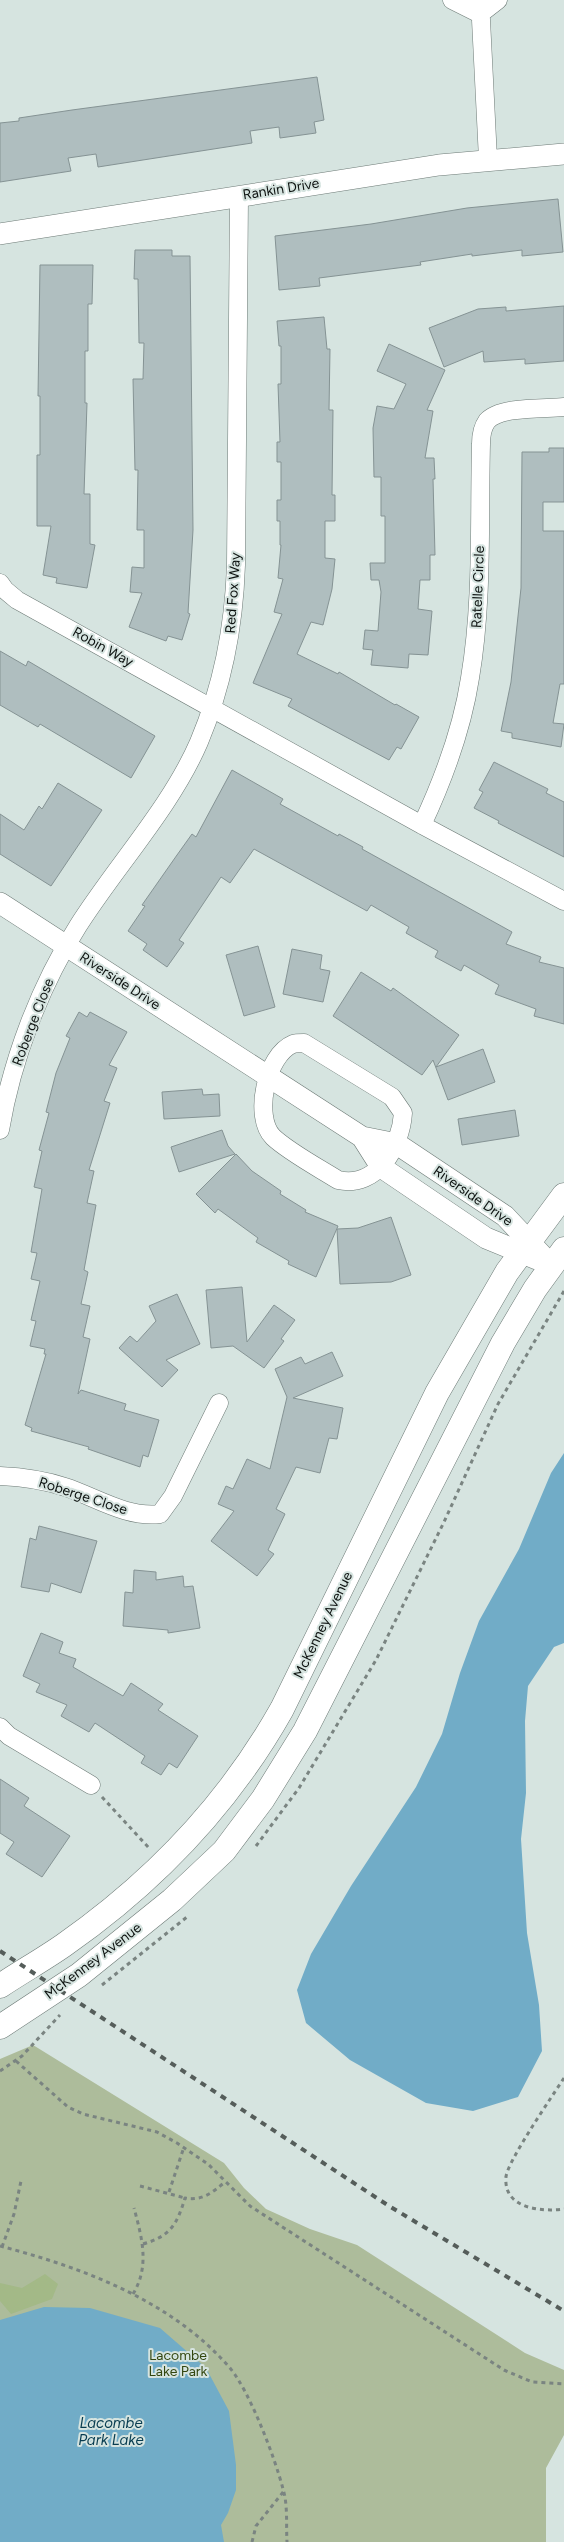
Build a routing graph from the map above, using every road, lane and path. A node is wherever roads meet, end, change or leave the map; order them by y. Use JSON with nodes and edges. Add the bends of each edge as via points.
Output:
{"nodes":[{"id":1,"x":452,"y":0,"type":"edge"},
{"id":2,"x":498,"y":0,"type":"edge"},
{"id":3,"x":480,"y":7,"type":"edge"},
{"id":4,"x":564,"y":154,"type":"edge"},
{"id":5,"x":488,"y":160,"type":"junction"},
{"id":6,"x":238,"y":196,"type":"junction"},
{"id":7,"x":0,"y":234,"type":"edge"},
{"id":8,"x":564,"y":408,"type":"edge"},
{"id":9,"x":0,"y":582,"type":"edge"},
{"id":10,"x":212,"y":707,"type":"junction"},
{"id":11,"x":422,"y":826,"type":"junction"},
{"id":12,"x":564,"y":902,"type":"edge"},
{"id":13,"x":0,"y":903,"type":"edge"},
{"id":14,"x":66,"y":946,"type":"junction"},
{"id":15,"x":266,"y":1075,"type":"junction"},
{"id":16,"x":0,"y":1130,"type":"edge"},
{"id":17,"x":362,"y":1137,"type":"junction"},
{"id":18,"x":397,"y":1144,"type":"junction"},
{"id":19,"x":381,"y":1167,"type":"junction"},
{"id":20,"x":564,"y":1195,"type":"edge"},
{"id":21,"x":524,"y":1246,"type":"junction"},
{"id":22,"x":558,"y":1257,"type":"edge"},
{"id":23,"x":564,"y":1291,"type":"edge"},
{"id":24,"x":557,"y":1300,"type":"dead end"},
{"id":25,"x":219,"y":1403,"type":"dead end"},
{"id":26,"x":0,"y":1476,"type":"edge"},
{"id":27,"x":0,"y":1727,"type":"edge"},
{"id":28,"x":91,"y":1785,"type":"joint"},
{"id":29,"x":150,"y":1848,"type":"dead end"},
{"id":30,"x":0,"y":1986,"type":"edge"},
{"id":31,"x":0,"y":2027,"type":"edge"},
{"id":32,"x":16,"y":2061,"type":"dead end"},
{"id":33,"x":564,"y":2078,"type":"edge"},
{"id":34,"x":184,"y":2147,"type":"junction"},
{"id":35,"x":21,"y":2181,"type":"dead end"},
{"id":36,"x":225,"y":2182,"type":"junction"},
{"id":37,"x":140,"y":2186,"type":"dead end"},
{"id":38,"x":168,"y":2192,"type":"junction"},
{"id":39,"x":185,"y":2198,"type":"junction"},
{"id":40,"x":134,"y":2208,"type":"dead end"},
{"id":41,"x":564,"y":2209,"type":"edge"},
{"id":42,"x":143,"y":2244,"type":"junction"},
{"id":43,"x":1,"y":2247,"type":"edge"},
{"id":44,"x":133,"y":2294,"type":"junction"},
{"id":45,"x":564,"y":2384,"type":"edge"},
{"id":46,"x":284,"y":2490,"type":"junction"},
{"id":47,"x":252,"y":2542,"type":"edge"},
{"id":48,"x":287,"y":2542,"type":"edge"}],
"edges":[{"from":1,"to":3,"type":"street"},
{"from":2,"to":3,"type":"street"},
{"from":3,"to":5,"type":"street"},
{"from":4,"to":5,"type":"street","name":"Rankin Drive"},
{"from":5,"to":6,"type":"street","name":"Rankin Drive"},
{"from":6,"to":7,"type":"street","name":"Rankin Drive"},
{"from":6,"to":10,"type":"street","name":"Red Fox Way","via":[[235,592],[229,645]]},
{"from":8,"to":11,"type":"street","name":"Ratelle Circle","via":[[502,412],[483,428],[480,452],[480,581],[470,679],[451,755]]},
{"from":9,"to":10,"type":"street","name":"Robin Way","via":[[17,600]]},
{"from":10,"to":11,"type":"street"},
{"from":10,"to":14,"type":"street","name":"Red Fox Way","via":[[180,778]]},
{"from":11,"to":12,"type":"street"},
{"from":13,"to":14,"type":"street","name":"Riverside Drive"},
{"from":14,"to":15,"type":"street","name":"Riverside Drive"},
{"from":14,"to":16,"type":"street","name":"Roberge Close","via":[[23,1044]]},
{"from":15,"to":17,"type":"street","name":"Riverside Drive"},
{"from":15,"to":18,"type":"street","via":[[293,1044],[304,1043],[316,1048],[392,1097],[400,1106],[403,1113]]},
{"from":15,"to":19,"type":"street","via":[[264,1114],[266,1126],[273,1136],[338,1180],[360,1180]]},
{"from":17,"to":18,"type":"street","name":"Riverside Drive"},
{"from":17,"to":19,"type":"street","name":"Riverside Drive"},
{"from":18,"to":19,"type":"street"},
{"from":18,"to":21,"type":"street","name":"Riverside Drive","via":[[505,1216]]},
{"from":19,"to":21,"type":"street","name":"Riverside Drive","via":[[486,1238]]},
{"from":20,"to":21,"type":"main road","name":"McKenney Avenue"},
{"from":21,"to":22,"type":"street","name":"Riverside Drive"},
{"from":21,"to":30,"type":"main road","name":"McKenney Avenue","via":[[437,1393],[260,1749],[199,1829],[150,1878],[64,1945]]},
{"from":22,"to":31,"type":"main road","name":"McKenney Avenue","via":[[517,1319],[475,1394],[305,1731],[263,1798],[224,1851],[172,1900],[79,1975]]},
{"from":23,"to":24,"type":"path"},
{"from":25,"to":26,"type":"street","name":"Roberge Close","via":[[173,1496],[160,1514],[127,1512],[65,1487]]},
{"from":27,"to":28,"type":"street","via":[[9,1736]]},
{"from":28,"to":29,"type":"path"},
{"from":32,"to":34,"type":"path","via":[[68,2107],[83,2114],[157,2132]]},
{"from":33,"to":41,"type":"path","via":[[506,2177],[507,2190],[527,2208]]},
{"from":34,"to":36,"type":"path","via":[[208,2164]]},
{"from":34,"to":38,"type":"path"},
{"from":35,"to":43,"type":"path","via":[[14,2214]]},
{"from":36,"to":39,"type":"path","via":[[201,2198]]},
{"from":36,"to":45,"type":"path","via":[[250,2206],[504,2370],[532,2382]]},
{"from":37,"to":38,"type":"path"},
{"from":38,"to":39,"type":"path"},
{"from":39,"to":42,"type":"path","via":[[174,2226],[159,2239]]},
{"from":40,"to":42,"type":"path"},
{"from":42,"to":44,"type":"path","via":[[143,2268]]},
{"from":43,"to":44,"type":"path","via":[[67,2267]]},
{"from":44,"to":46,"type":"path","via":[[168,2312],[231,2369],[248,2397]]},
{"from":46,"to":47,"type":"path","via":[[256,2526]]},
{"from":46,"to":48,"type":"path"}]}
